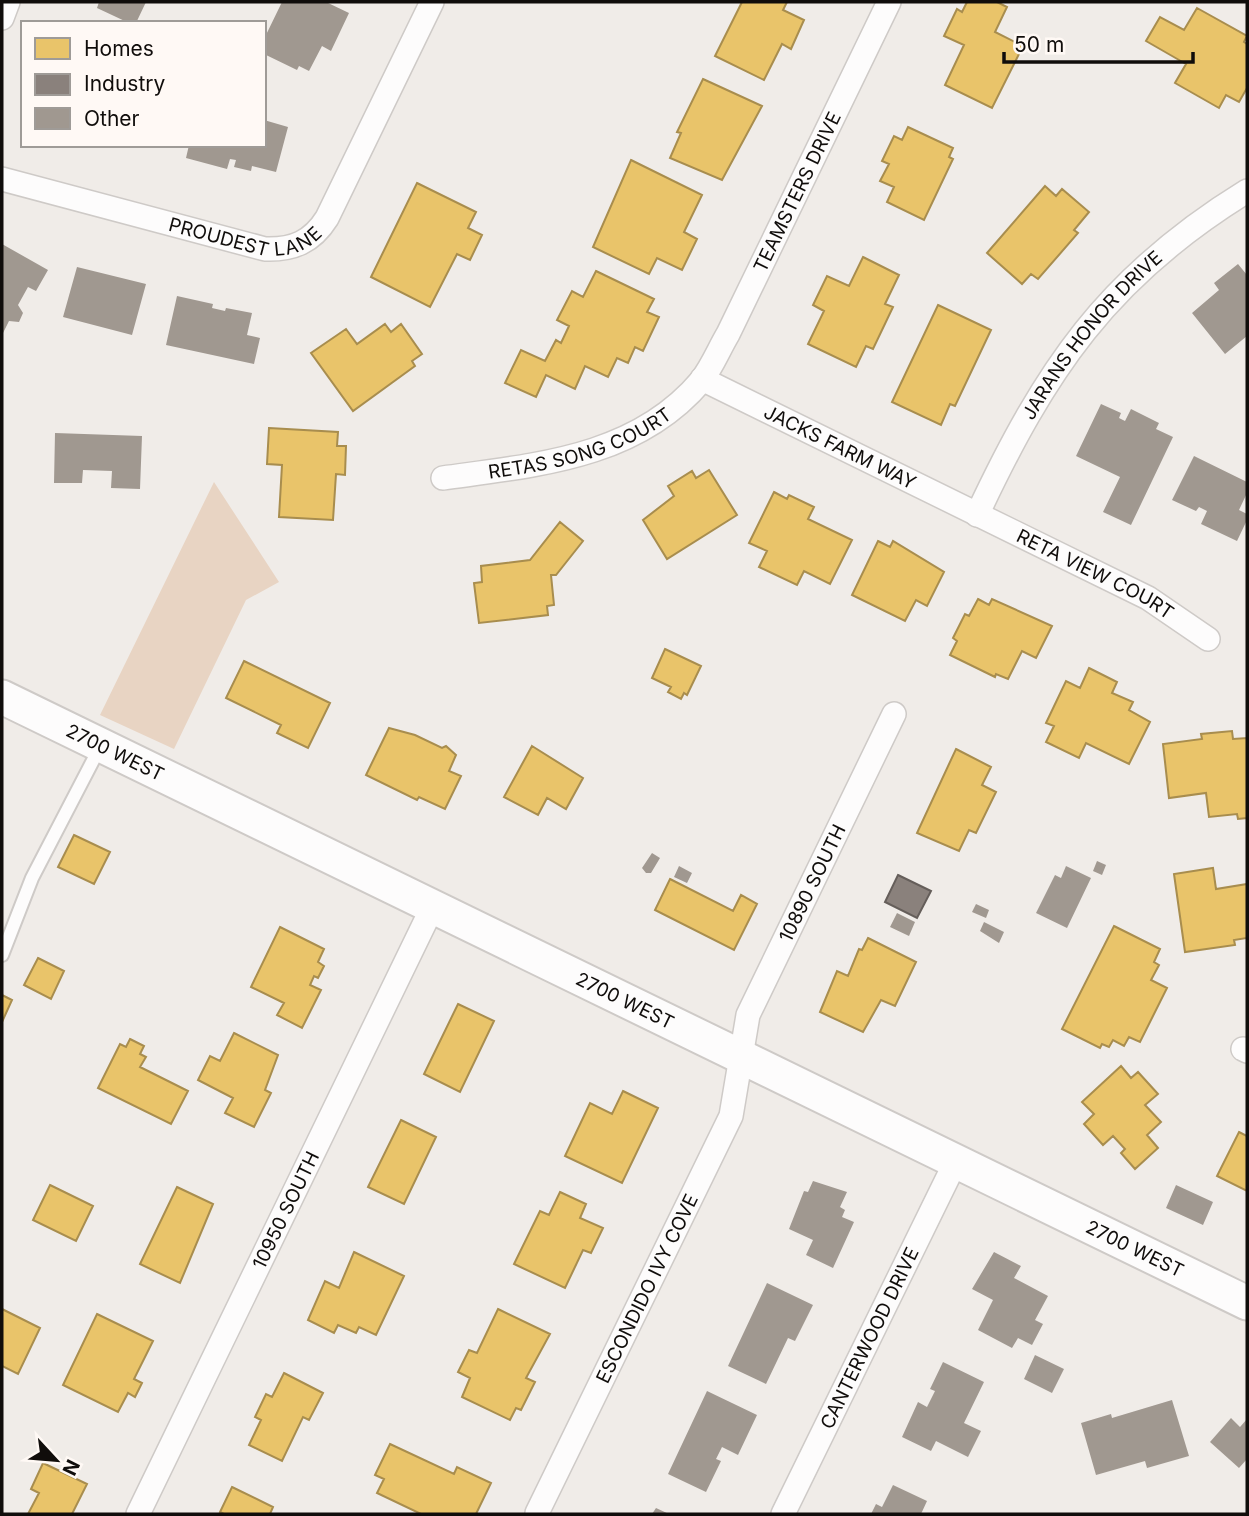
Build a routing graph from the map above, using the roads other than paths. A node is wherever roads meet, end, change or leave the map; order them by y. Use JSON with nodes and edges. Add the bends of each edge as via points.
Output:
{"nodes":[{"id":1,"x":8,"y":2,"type":"edge"},
{"id":2,"x":432,"y":2,"type":"edge"},
{"id":3,"x":889,"y":2,"type":"edge"},
{"id":4,"x":2,"y":18,"type":"edge"},
{"id":5,"x":2,"y":178,"type":"edge"},
{"id":6,"x":1247,"y":191,"type":"edge"},
{"id":7,"x":702,"y":379,"type":"junction"},
{"id":8,"x":443,"y":478,"type":"dead end"},
{"id":9,"x":977,"y":515,"type":"junction"},
{"id":10,"x":1208,"y":639,"type":"dead end"},
{"id":11,"x":2,"y":697,"type":"edge"},
{"id":12,"x":894,"y":714,"type":"dead end"},
{"id":13,"x":101,"y":745,"type":"junction"},
{"id":14,"x":433,"y":906,"type":"junction"},
{"id":15,"x":2,"y":955,"type":"edge"},
{"id":16,"x":742,"y":1057,"type":"junction"},
{"id":17,"x":956,"y":1161,"type":"junction"},
{"id":18,"x":1247,"y":1303,"type":"edge"},
{"id":19,"x":537,"y":1513,"type":"edge"},
{"id":20,"x":138,"y":1514,"type":"edge"},
{"id":21,"x":783,"y":1514,"type":"edge"}],
"edges":[{"from":1,"to":4,"type":"street"},
{"from":2,"to":5,"type":"street","name":"PROUDEST LANE","via":[[327,218],[318,232],[286,250]]},
{"from":3,"to":7,"type":"street","name":"TEAMSTERS DRIVE"},
{"from":6,"to":9,"type":"street","name":"JARANS HONOR DRIVE","via":[[1148,263],[1092,321],[1044,385]]},
{"from":7,"to":8,"type":"street","name":"RETAS SONG COURT","via":[[662,416],[594,452],[553,463]]},
{"from":7,"to":9,"type":"street","name":"JACKS FARM WAY"},
{"from":9,"to":10,"type":"street","name":"RETA VIEW COURT","via":[[1148,598]]},
{"from":11,"to":13,"type":"main road","name":"2700 WEST"},
{"from":12,"to":16,"type":"street","name":"10890 SOUTH","via":[[748,1015]]},
{"from":13,"to":14,"type":"main road","name":"2700 WEST"},
{"from":13,"to":15,"type":"lane","via":[[32,877]]},
{"from":14,"to":16,"type":"main road","name":"2700 WEST"},
{"from":14,"to":20,"type":"street","name":"10950 SOUTH"},
{"from":16,"to":17,"type":"main road","name":"2700 WEST"},
{"from":16,"to":19,"type":"street","name":"ESCONDIDO IVY COVE","via":[[731,1116]]},
{"from":17,"to":18,"type":"main road","name":"2700 WEST"},
{"from":17,"to":21,"type":"street","name":"CANTERWOOD DRIVE"}]}
